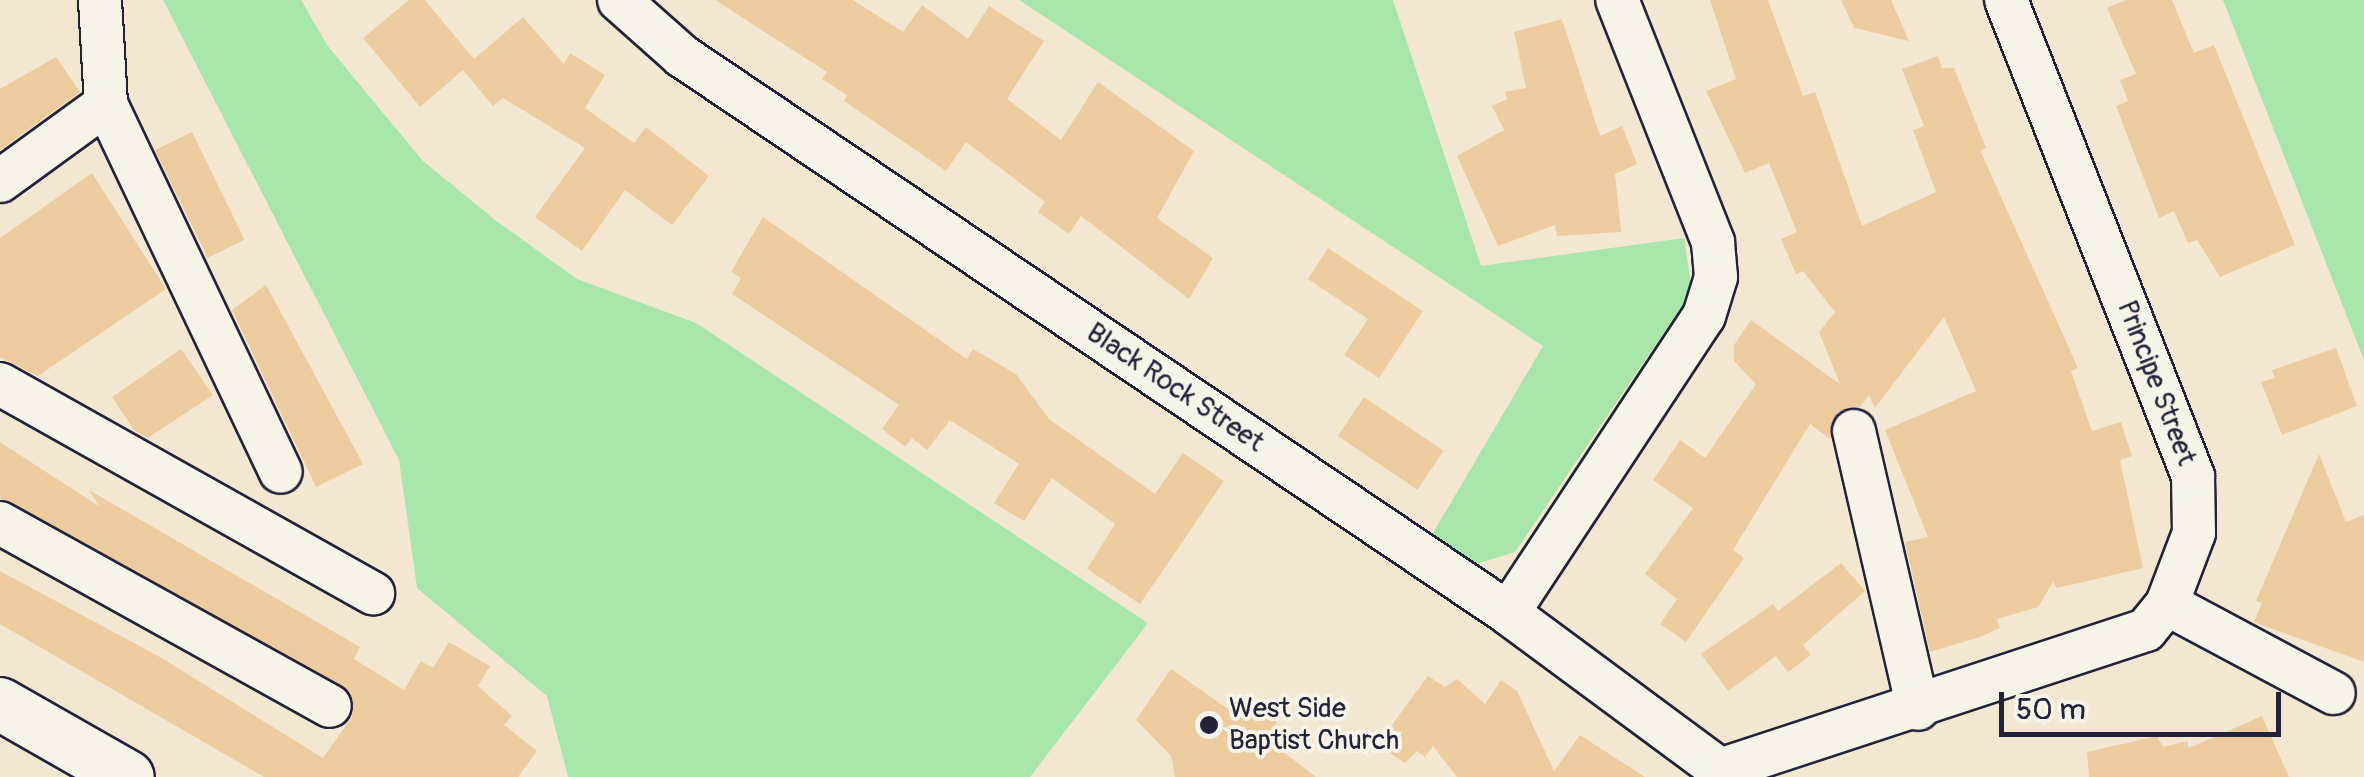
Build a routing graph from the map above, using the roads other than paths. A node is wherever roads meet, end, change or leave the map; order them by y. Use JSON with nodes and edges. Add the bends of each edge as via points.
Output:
{"nodes":[{"id":1,"x":100,"y":0,"type":"edge"},
{"id":2,"x":619,"y":0,"type":"edge"},
{"id":3,"x":1617,"y":0,"type":"edge"},
{"id":4,"x":2006,"y":0,"type":"edge"},
{"id":5,"x":106,"y":104,"type":"junction"},
{"id":6,"x":0,"y":181,"type":"edge"},
{"id":7,"x":0,"y":384,"type":"edge"},
{"id":8,"x":1854,"y":431,"type":"dead end"},
{"id":9,"x":281,"y":472,"type":"dead end"},
{"id":10,"x":0,"y":523,"type":"edge"},
{"id":11,"x":373,"y":593,"type":"dead end"},
{"id":12,"x":2167,"y":604,"type":"junction"},
{"id":13,"x":1508,"y":613,"type":"junction"},
{"id":14,"x":2334,"y":694,"type":"dead end"},
{"id":15,"x":0,"y":704,"type":"edge"},
{"id":16,"x":330,"y":706,"type":"dead end"},
{"id":17,"x":1918,"y":709,"type":"junction"},
{"id":18,"x":1726,"y":773,"type":"edge"},
{"id":19,"x":128,"y":777,"type":"edge"}],
"edges":[{"from":1,"to":5,"type":"street"},
{"from":2,"to":13,"type":"street","name":"Black Rock Street","via":[[682,56]]},
{"from":3,"to":13,"type":"street","via":[[1713,242],[1716,277],[1704,316]]},
{"from":4,"to":12,"type":"street","name":"Principe Street","via":[[2192,476],[2194,533]]},
{"from":5,"to":6,"type":"street"},
{"from":5,"to":9,"type":"street"},
{"from":7,"to":11,"type":"street"},
{"from":8,"to":17,"type":"street"},
{"from":10,"to":16,"type":"street"},
{"from":12,"to":14,"type":"street"},
{"from":12,"to":17,"type":"street","name":"Principe Street","via":[[2146,630]]},
{"from":13,"to":18,"type":"street","name":"Black Rock Street"},
{"from":15,"to":19,"type":"street"},
{"from":17,"to":18,"type":"street","name":"Principe Street"}]}
